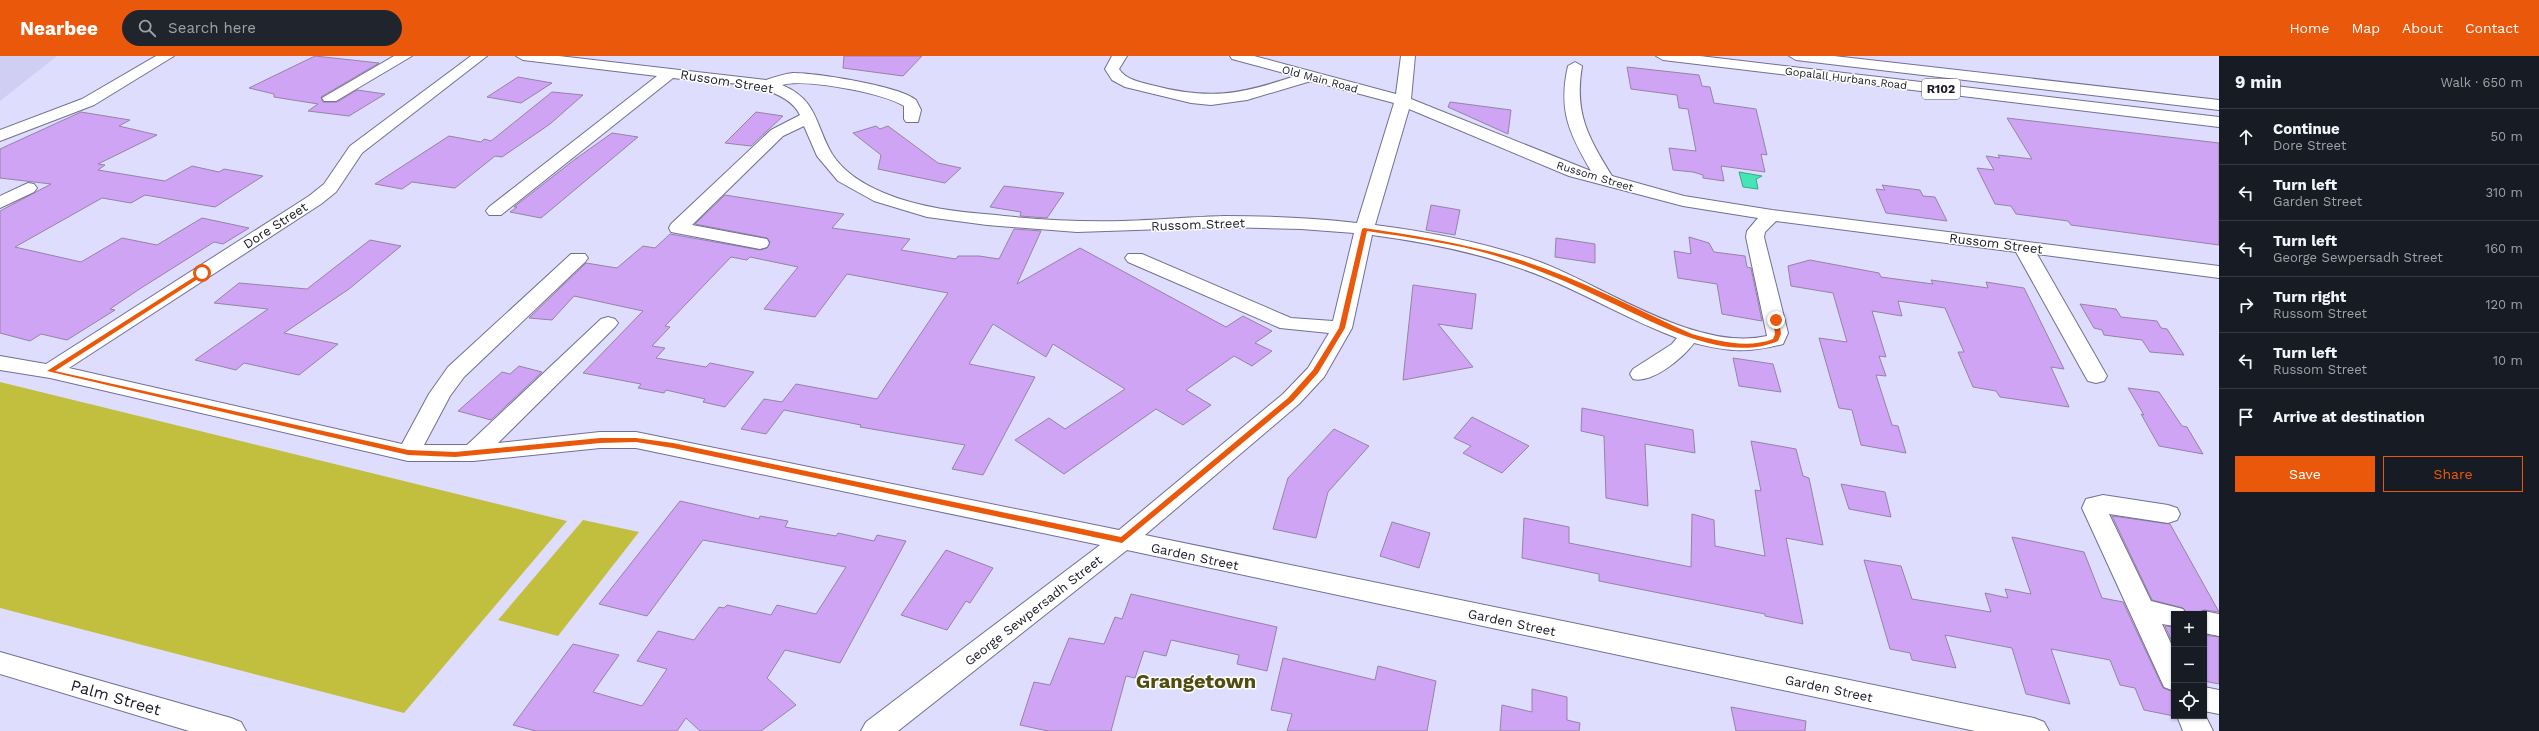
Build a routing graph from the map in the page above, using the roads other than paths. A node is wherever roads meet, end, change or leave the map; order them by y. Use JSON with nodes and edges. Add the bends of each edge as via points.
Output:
{"nodes":[{"id":1,"x":167,"y":56,"type":"edge"},
{"id":2,"x":405,"y":56,"type":"edge"},
{"id":3,"x":480,"y":56,"type":"edge"},
{"id":4,"x":523,"y":56,"type":"edge"},
{"id":5,"x":1120,"y":56,"type":"edge"},
{"id":6,"x":1236,"y":56,"type":"edge"},
{"id":7,"x":1408,"y":56,"type":"edge"},
{"id":8,"x":1663,"y":56,"type":"edge"},
{"id":9,"x":1796,"y":56,"type":"edge"},
{"id":10,"x":1576,"y":66,"type":"dead end"},
{"id":11,"x":670,"y":73,"type":"junction"},
{"id":12,"x":1311,"y":76,"type":"junction"},
{"id":13,"x":820,"y":82,"type":"junction"},
{"id":14,"x":766,"y":86,"type":"junction"},
{"id":15,"x":330,"y":98,"type":"dead end"},
{"id":16,"x":795,"y":98,"type":"junction"},
{"id":17,"x":1402,"y":101,"type":"junction"},
{"id":18,"x":2219,"y":105,"type":"edge"},
{"id":19,"x":809,"y":117,"type":"junction"},
{"id":20,"x":912,"y":119,"type":"dead end"},
{"id":21,"x":2219,"y":122,"type":"edge"},
{"id":22,"x":0,"y":136,"type":"edge"},
{"id":23,"x":1605,"y":180,"type":"junction"},
{"id":24,"x":28,"y":188,"type":"dead end"},
{"id":25,"x":0,"y":203,"type":"edge"},
{"id":26,"x":1710,"y":205,"type":"junction"},
{"id":27,"x":495,"y":211,"type":"dead end"},
{"id":28,"x":1772,"y":215,"type":"junction"},
{"id":29,"x":1364,"y":229,"type":"junction"},
{"id":30,"x":1755,"y":237,"type":"junction"},
{"id":31,"x":760,"y":244,"type":"dead end"},
{"id":32,"x":2023,"y":247,"type":"junction"},
{"id":33,"x":578,"y":258,"type":"dead end"},
{"id":34,"x":1135,"y":258,"type":"dead end"},
{"id":35,"x":2219,"y":272,"type":"edge"},
{"id":36,"x":608,"y":324,"type":"dead end"},
{"id":37,"x":1342,"y":328,"type":"junction"},
{"id":38,"x":1690,"y":336,"type":"junction"},
{"id":39,"x":0,"y":363,"type":"edge"},
{"id":40,"x":50,"y":371,"type":"junction"},
{"id":41,"x":1640,"y":374,"type":"dead end"},
{"id":42,"x":2096,"y":376,"type":"dead end"},
{"id":43,"x":408,"y":453,"type":"junction"},
{"id":44,"x":473,"y":453,"type":"junction"},
{"id":45,"x":2168,"y":514,"type":"dead end"},
{"id":46,"x":1122,"y":540,"type":"junction"},
{"id":47,"x":2142,"y":610,"type":"junction"},
{"id":48,"x":2171,"y":615,"type":"edge"},
{"id":49,"x":2207,"y":623,"type":"edge"},
{"id":50,"x":2219,"y":625,"type":"edge"},
{"id":51,"x":0,"y":664,"type":"edge"},
{"id":52,"x":2171,"y":673,"type":"edge"},
{"id":53,"x":2207,"y":700,"type":"edge"},
{"id":54,"x":2219,"y":702,"type":"edge"},
{"id":55,"x":2192,"y":719,"type":"edge"},
{"id":56,"x":231,"y":731,"type":"edge"},
{"id":57,"x":876,"y":731,"type":"edge"},
{"id":58,"x":2034,"y":731,"type":"edge"},
{"id":59,"x":2198,"y":731,"type":"edge"}],
"edges":[{"from":1,"to":22,"type":"street","via":[[88,102]]},
{"from":2,"to":15,"type":"street"},
{"from":3,"to":40,"type":"street","name":"Dore Street","via":[[366,142],[352,155],[330,188],[314,200]]},
{"from":4,"to":11,"type":"street","name":"Russom Street"},
{"from":5,"to":12,"type":"street","via":[[1112,69],[1120,80],[1189,100],[1238,99]]},
{"from":6,"to":12,"type":"street","name":"Old Main Road"},
{"from":7,"to":17,"type":"street","name":"George Sewpersadh Street"},
{"from":8,"to":21,"type":"street","name":"Gopalall Hurbans Road","number":"R102"},
{"from":9,"to":18,"type":"street","name":"Gopalall Hurbans Road","number":"R102"},
{"from":10,"to":23,"type":"street","via":[[1571,84],[1572,116]]},
{"from":11,"to":14,"type":"street","name":"Russom Street"},
{"from":11,"to":27,"type":"street"},
{"from":12,"to":17,"type":"street","name":"Old Main Road"},
{"from":13,"to":14,"type":"street","via":[[794,78]]},
{"from":13,"to":16,"type":"street"},
{"from":13,"to":20,"type":"street","via":[[898,96],[909,102],[913,108]]},
{"from":14,"to":16,"type":"street","name":"Russom Street","via":[[778,88]]},
{"from":16,"to":19,"type":"street","name":"Russom Street","via":[[802,104]]},
{"from":17,"to":23,"type":"street","name":"Russom Street","via":[[1575,172]]},
{"from":17,"to":29,"type":"street","name":"George Sewpersadh Street"},
{"from":19,"to":29,"type":"street","name":"Russom Street","via":[[820,146],[832,166],[848,181],[868,193],[935,214],[1069,227],[1240,222]]},
{"from":19,"to":31,"type":"street","via":[[777,133],[678,228]]},
{"from":23,"to":26,"type":"street","name":"Russom Street","via":[[1683,201]]},
{"from":24,"to":25,"type":"street"},
{"from":26,"to":28,"type":"street","name":"Russom Street"},
{"from":26,"to":30,"type":"street"},
{"from":28,"to":30,"type":"street","via":[[1756,231]]},
{"from":28,"to":32,"type":"street","name":"Russom Street"},
{"from":29,"to":37,"type":"street","name":"George Sewpersadh Street"},
{"from":29,"to":38,"type":"street","name":"Russom Street","via":[[1436,240],[1507,257],[1561,277]]},
{"from":30,"to":38,"type":"street","name":"Russom Street","via":[[1776,320],[1776,340],[1751,346],[1730,345]]},
{"from":32,"to":35,"type":"street","name":"Russom Street"},
{"from":32,"to":42,"type":"street"},
{"from":33,"to":43,"type":"street","via":[[456,372],[440,394]]},
{"from":34,"to":37,"type":"street","via":[[1287,324]]},
{"from":36,"to":44,"type":"street"},
{"from":37,"to":46,"type":"street","name":"George Sewpersadh Street","via":[[1316,372],[1291,399]]},
{"from":38,"to":41,"type":"street","via":[[1679,349]]},
{"from":39,"to":40,"type":"street","name":"Garden Street"},
{"from":40,"to":43,"type":"street","name":"Garden Street"},
{"from":43,"to":44,"type":"street","name":"Garden Street"},
{"from":44,"to":46,"type":"street","name":"Garden Street","via":[[600,440],[636,440]]},
{"from":45,"to":47,"type":"street","via":[[2095,505]]},
{"from":46,"to":57,"type":"street","name":"George Sewpersadh Street"},
{"from":46,"to":58,"type":"street","name":"Garden Street"},
{"from":47,"to":48,"type":"street"},
{"from":47,"to":52,"type":"street"},
{"from":49,"to":50,"type":"street"},
{"from":51,"to":56,"type":"street","name":"Palm Street"},
{"from":53,"to":54,"type":"street"},
{"from":55,"to":59,"type":"street"}]}
